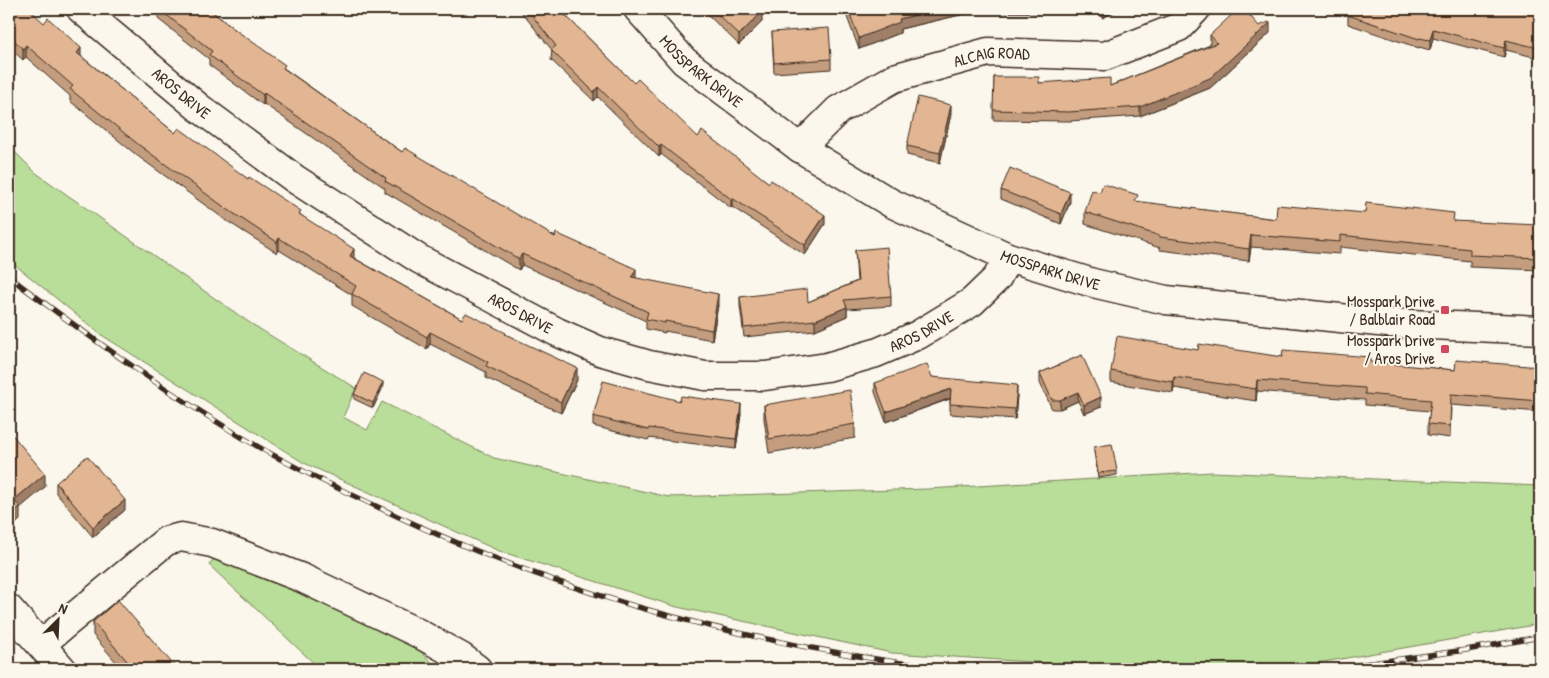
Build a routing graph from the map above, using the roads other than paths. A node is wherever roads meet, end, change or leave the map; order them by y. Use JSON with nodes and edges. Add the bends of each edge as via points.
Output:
{"nodes":[{"id":1,"x":81,"y":9,"type":"edge"},
{"id":2,"x":638,"y":9,"type":"edge"},
{"id":3,"x":1196,"y":9,"type":"edge"},
{"id":4,"x":800,"y":148,"type":"junction"},
{"id":5,"x":1008,"y":257,"type":"junction"},
{"id":6,"x":1540,"y":330,"type":"edge"},
{"id":7,"x":9,"y":609,"type":"edge"},
{"id":8,"x":40,"y":644,"type":"junction"},
{"id":9,"x":62,"y":669,"type":"edge"},
{"id":10,"x":478,"y":669,"type":"edge"}],
"edges":[{"from":1,"to":5,"type":"street","name":"AROS DRIVE","via":[[198,107],[295,179],[419,259],[600,352],[706,376],[766,376],[827,367],[876,353],[918,335],[972,302],[997,278]]},
{"from":2,"to":4,"type":"street","name":"MOSSPARK DRIVE","via":[[684,61]]},
{"from":3,"to":4,"type":"street","name":"ALCAIG ROAD","via":[[1179,27],[1105,56],[988,52],[894,78],[838,110]]},
{"from":4,"to":5,"type":"street","name":"MOSSPARK DRIVE","via":[[891,203]]},
{"from":5,"to":6,"type":"street","name":"MOSSPARK DRIVE","via":[[1093,283],[1166,300],[1388,323]]},
{"from":7,"to":8,"type":"street"},
{"from":8,"to":9,"type":"street"},
{"from":8,"to":10,"type":"street","via":[[166,540],[181,537],[212,543],[302,578],[418,633]]}]}
